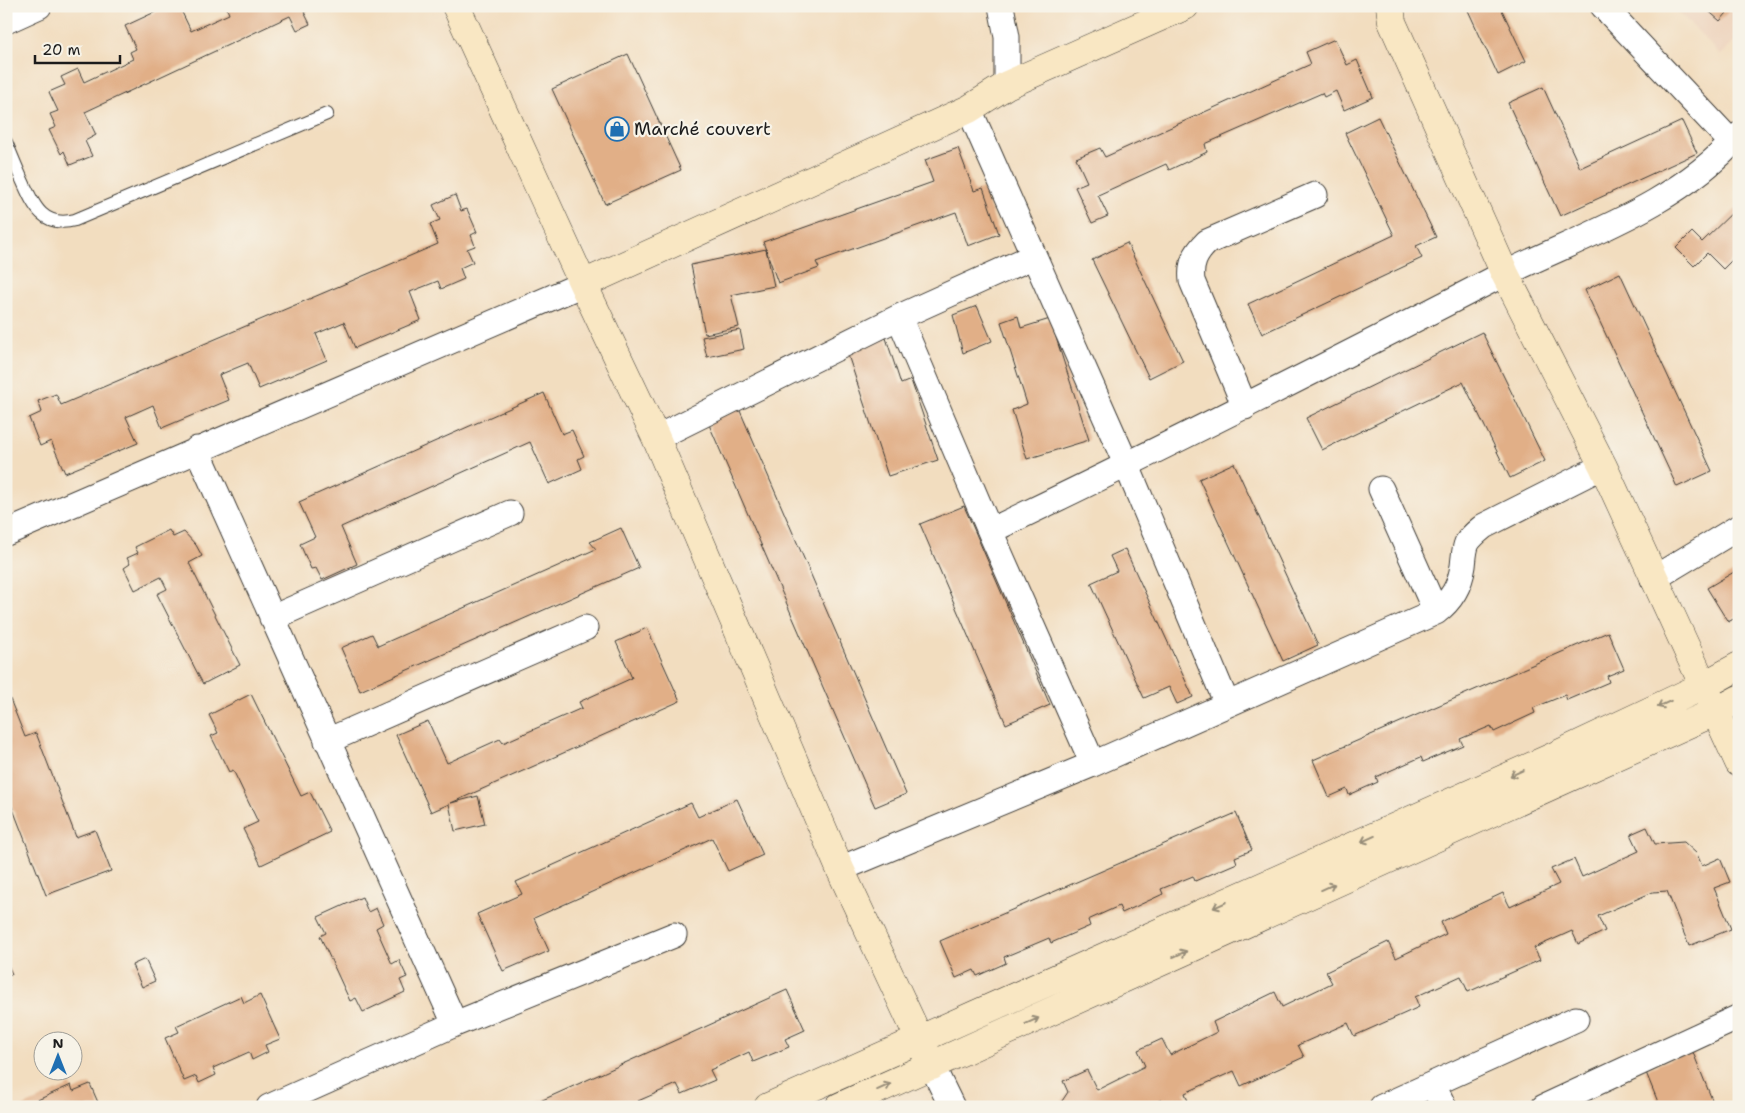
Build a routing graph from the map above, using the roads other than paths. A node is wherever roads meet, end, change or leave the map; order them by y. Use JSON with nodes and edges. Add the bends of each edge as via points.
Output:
{"nodes":[{"id":1,"x":40,"y":6,"type":"edge"},
{"id":2,"x":456,"y":6,"type":"edge"},
{"id":3,"x":1001,"y":6,"type":"edge"},
{"id":4,"x":1185,"y":6,"type":"edge"},
{"id":5,"x":1603,"y":6,"type":"edge"},
{"id":6,"x":1385,"y":11,"type":"edge"},
{"id":7,"x":6,"y":21,"type":"edge"},
{"id":8,"x":1007,"y":85,"type":"junction"},
{"id":9,"x":969,"y":109,"type":"junction"},
{"id":10,"x":327,"y":114,"type":"dead end"},
{"id":11,"x":1735,"y":139,"type":"edge"},
{"id":12,"x":6,"y":142,"type":"edge"},
{"id":13,"x":1315,"y":196,"type":"dead end"},
{"id":14,"x":1034,"y":256,"type":"junction"},
{"id":15,"x":1505,"y":274,"type":"junction"},
{"id":16,"x":582,"y":284,"type":"junction"},
{"id":17,"x":899,"y":317,"type":"junction"},
{"id":18,"x":1245,"y":407,"type":"junction"},
{"id":19,"x":656,"y":438,"type":"junction"},
{"id":20,"x":197,"y":450,"type":"junction"},
{"id":21,"x":1126,"y":466,"type":"junction"},
{"id":22,"x":1603,"y":466,"type":"junction"},
{"id":23,"x":1381,"y":489,"type":"dead end"},
{"id":24,"x":510,"y":513,"type":"dead end"},
{"id":25,"x":1739,"y":527,"type":"edge"},
{"id":26,"x":990,"y":531,"type":"junction"},
{"id":27,"x":6,"y":533,"type":"edge"},
{"id":28,"x":1654,"y":579,"type":"junction"},
{"id":29,"x":1436,"y":612,"type":"junction"},
{"id":30,"x":272,"y":618,"type":"junction"},
{"id":31,"x":585,"y":628,"type":"dead end"},
{"id":32,"x":1739,"y":666,"type":"edge"},
{"id":33,"x":1703,"y":686,"type":"junction"},
{"id":34,"x":1227,"y":704,"type":"junction"},
{"id":35,"x":1728,"y":705,"type":"edge"},
{"id":36,"x":327,"y":740,"type":"junction"},
{"id":37,"x":1739,"y":763,"type":"edge"},
{"id":38,"x":1093,"y":764,"type":"junction"},
{"id":39,"x":840,"y":868,"type":"junction"},
{"id":40,"x":674,"y":935,"type":"dead end"},
{"id":41,"x":1739,"y":1017,"type":"edge"},
{"id":42,"x":1576,"y":1019,"type":"dead end"},
{"id":43,"x":455,"y":1024,"type":"junction"},
{"id":44,"x":920,"y":1039,"type":"junction"},
{"id":45,"x":932,"y":1066,"type":"junction"},
{"id":46,"x":1433,"y":1085,"type":"junction"},
{"id":47,"x":269,"y":1107,"type":"edge"},
{"id":48,"x":768,"y":1107,"type":"edge"},
{"id":49,"x":839,"y":1107,"type":"edge"},
{"id":50,"x":952,"y":1107,"type":"edge"},
{"id":51,"x":1382,"y":1107,"type":"edge"},
{"id":52,"x":1444,"y":1107,"type":"edge"},
{"id":53,"x":1544,"y":1107,"type":"edge"}],
"edges":[{"from":1,"to":7,"type":"street"},
{"from":2,"to":16,"type":"street"},
{"from":3,"to":8,"type":"street","via":[[1007,36]]},
{"from":4,"to":8,"type":"street"},
{"from":5,"to":11,"type":"street"},
{"from":6,"to":15,"type":"street"},
{"from":8,"to":9,"type":"street"},
{"from":9,"to":14,"type":"street"},
{"from":9,"to":16,"type":"street"},
{"from":10,"to":12,"type":"lane","via":[[63,223],[45,217],[32,203]]},
{"from":11,"to":15,"type":"street","via":[[1702,169],[1667,194]]},
{"from":13,"to":18,"type":"street","via":[[1216,237],[1199,250],[1194,259],[1192,281]]},
{"from":14,"to":17,"type":"street"},
{"from":14,"to":21,"type":"street"},
{"from":15,"to":18,"type":"street"},
{"from":15,"to":22,"type":"street"},
{"from":16,"to":19,"type":"street"},
{"from":16,"to":20,"type":"street"},
{"from":17,"to":19,"type":"street"},
{"from":17,"to":26,"type":"street"},
{"from":18,"to":21,"type":"street"},
{"from":19,"to":39,"type":"street"},
{"from":20,"to":27,"type":"street"},
{"from":20,"to":30,"type":"street"},
{"from":21,"to":26,"type":"street"},
{"from":21,"to":34,"type":"street"},
{"from":22,"to":28,"type":"street"},
{"from":22,"to":29,"type":"street","via":[[1474,534],[1465,549],[1459,584],[1450,600]]},
{"from":23,"to":29,"type":"street"},
{"from":24,"to":30,"type":"street"},
{"from":25,"to":28,"type":"street"},
{"from":26,"to":38,"type":"street"},
{"from":28,"to":33,"type":"street"},
{"from":29,"to":34,"type":"street"},
{"from":30,"to":36,"type":"street"},
{"from":31,"to":36,"type":"street"},
{"from":32,"to":33,"type":"street"},
{"from":33,"to":35,"type":"street"},
{"from":33,"to":44,"type":"street","one_way":true,"via":[[1541,762]]},
{"from":34,"to":38,"type":"street"},
{"from":35,"to":37,"type":"street"},
{"from":45,"to":35,"type":"street","one_way":true},
{"from":36,"to":43,"type":"street"},
{"from":38,"to":39,"type":"street"},
{"from":39,"to":44,"type":"street"},
{"from":40,"to":43,"type":"street"},
{"from":41,"to":53,"type":"street"},
{"from":42,"to":46,"type":"street"},
{"from":43,"to":47,"type":"street"},
{"from":44,"to":45,"type":"street"},
{"from":44,"to":48,"type":"street"},
{"from":49,"to":45,"type":"street","one_way":true},
{"from":45,"to":50,"type":"street"},
{"from":46,"to":51,"type":"street"},
{"from":46,"to":52,"type":"street"}]}
